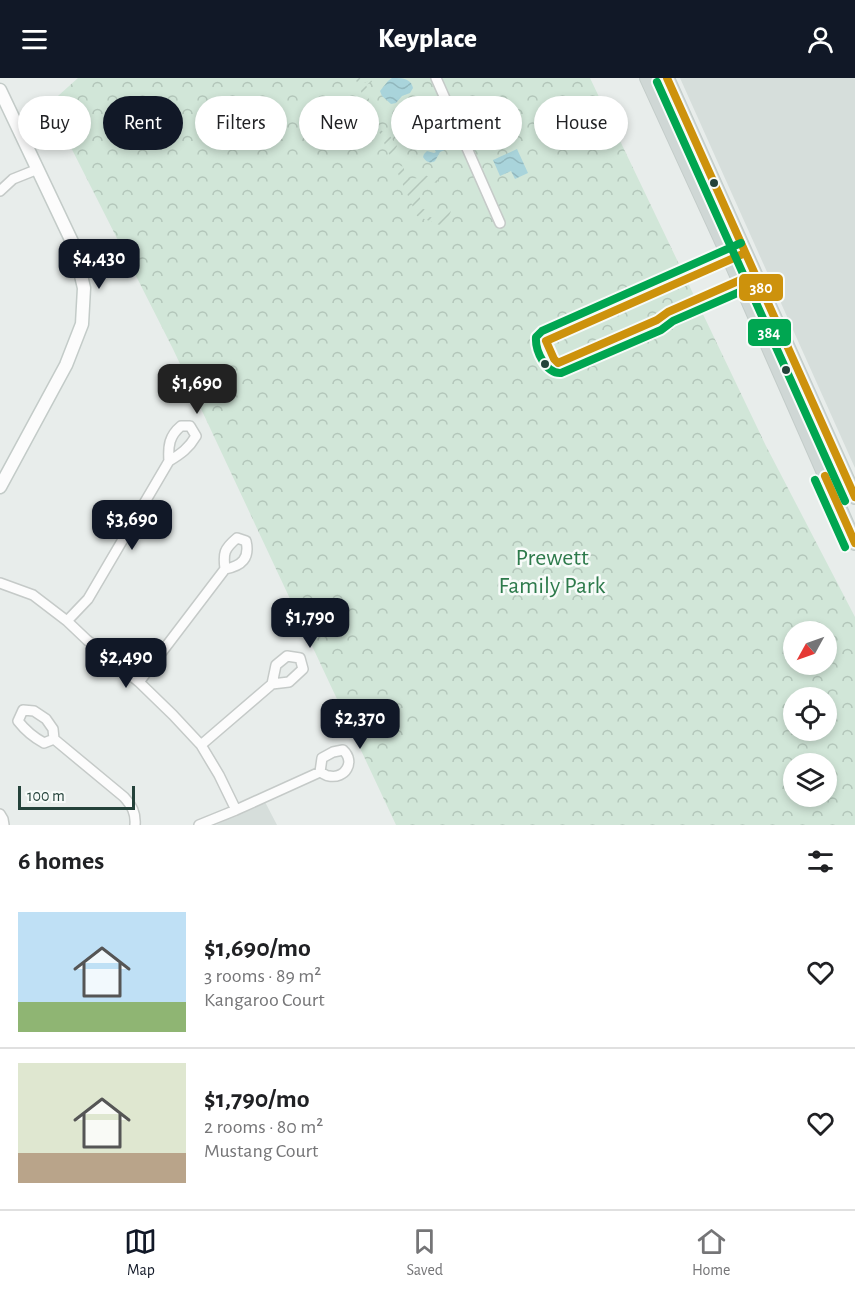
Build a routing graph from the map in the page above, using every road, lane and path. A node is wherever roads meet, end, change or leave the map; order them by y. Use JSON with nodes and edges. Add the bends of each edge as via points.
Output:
{"nodes":[{"id":1,"x":436,"y":78,"type":"edge"},
{"id":2,"x":647,"y":78,"type":"edge"},
{"id":3,"x":667,"y":78,"type":"edge"},
{"id":4,"x":0,"y":90,"type":"edge"},
{"id":5,"x":38,"y":168,"type":"junction"},
{"id":6,"x":0,"y":190,"type":"edge"},
{"id":7,"x":500,"y":223,"type":"dead end"},
{"id":8,"x":169,"y":461,"type":"dead end"},
{"id":9,"x":0,"y":487,"type":"edge"},
{"id":10,"x":855,"y":497,"type":"edge"},
{"id":11,"x":855,"y":543,"type":"edge"},
{"id":12,"x":225,"y":569,"type":"dead end"},
{"id":13,"x":0,"y":583,"type":"edge"},
{"id":14,"x":67,"y":621,"type":"junction"},
{"id":15,"x":139,"y":682,"type":"junction"},
{"id":16,"x":272,"y":684,"type":"dead end"},
{"id":17,"x":54,"y":739,"type":"dead end"},
{"id":18,"x":201,"y":745,"type":"junction"},
{"id":19,"x":320,"y":772,"type":"dead end"},
{"id":20,"x":236,"y":810,"type":"junction"},
{"id":21,"x":0,"y":814,"type":"edge"},
{"id":22,"x":4,"y":825,"type":"edge"},
{"id":23,"x":135,"y":825,"type":"edge"},
{"id":24,"x":199,"y":825,"type":"edge"}],
"edges":[{"from":1,"to":7,"type":"street"},
{"from":2,"to":11,"type":"main road"},
{"from":3,"to":10,"type":"main road"},
{"from":4,"to":5,"type":"street"},
{"from":5,"to":6,"type":"street","via":[[13,179]]},
{"from":5,"to":9,"type":"street","via":[[74,246],[84,288],[82,324],[66,365]]},
{"from":8,"to":14,"type":"street","via":[[88,599]]},
{"from":12,"to":15,"type":"street"},
{"from":13,"to":14,"type":"street","via":[[33,596]]},
{"from":14,"to":15,"type":"street"},
{"from":15,"to":18,"type":"street"},
{"from":16,"to":18,"type":"street"},
{"from":17,"to":23,"type":"street","via":[[124,796],[136,814]]},
{"from":18,"to":20,"type":"street"},
{"from":19,"to":20,"type":"street"},
{"from":20,"to":24,"type":"street"},
{"from":21,"to":22,"type":"street"}]}
